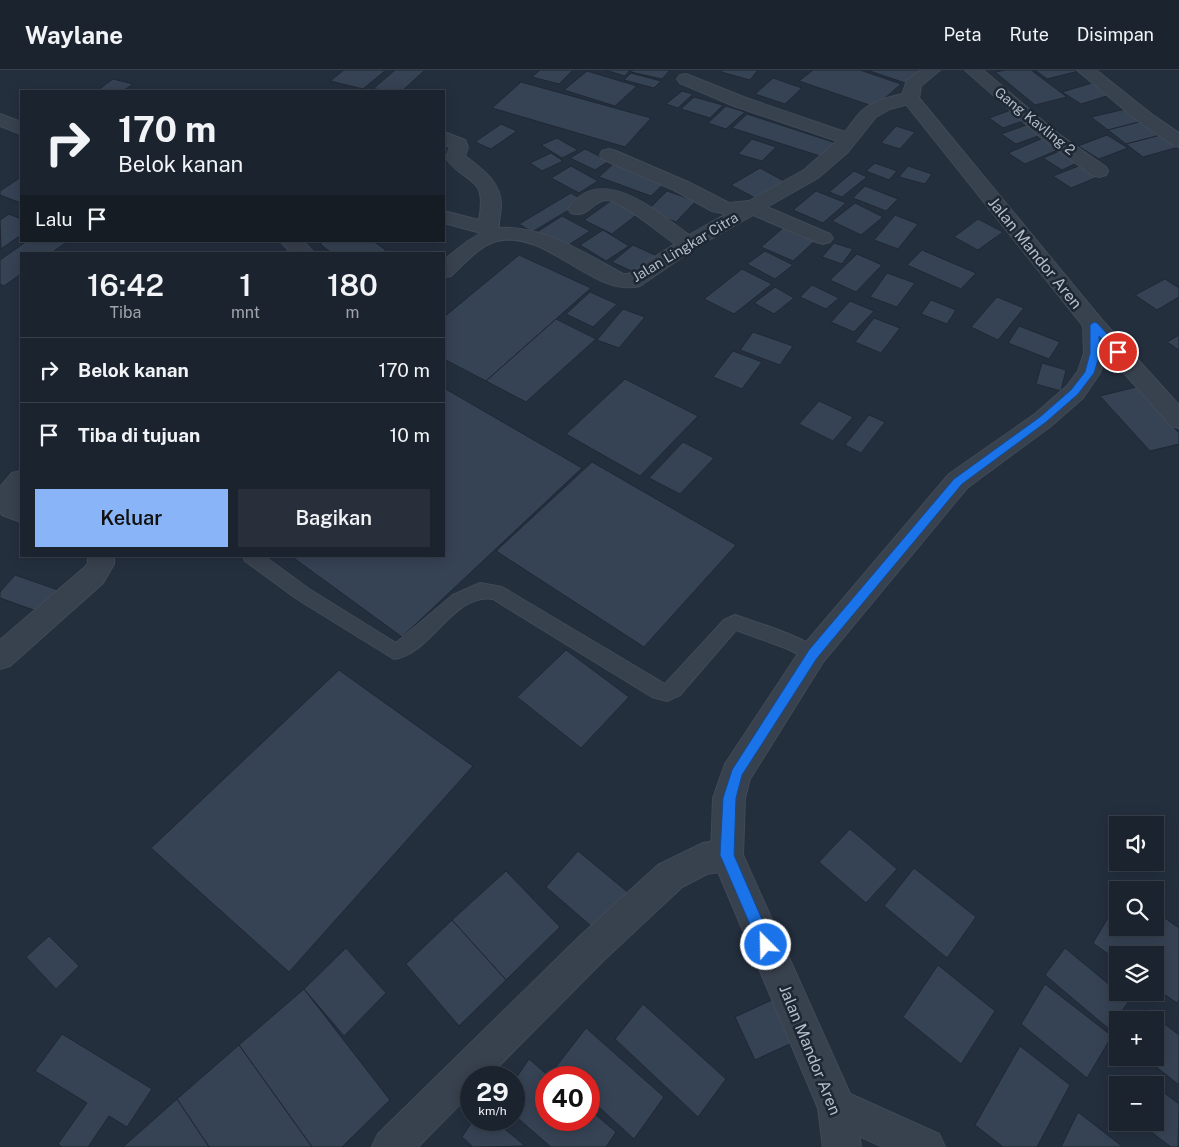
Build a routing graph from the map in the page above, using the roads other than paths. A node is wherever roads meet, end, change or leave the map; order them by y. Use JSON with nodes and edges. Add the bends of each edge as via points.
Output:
{"nodes":[{"id":1,"x":932,"y":70,"type":"edge"},
{"id":2,"x":973,"y":70,"type":"edge"},
{"id":3,"x":1085,"y":70,"type":"edge"},
{"id":4,"x":686,"y":80,"type":"dead end"},
{"id":5,"x":910,"y":98,"type":"junction"},
{"id":6,"x":0,"y":119,"type":"edge"},
{"id":7,"x":20,"y":129,"type":"edge"},
{"id":8,"x":445,"y":138,"type":"edge"},
{"id":9,"x":849,"y":139,"type":"junction"},
{"id":10,"x":1179,"y":141,"type":"edge"},
{"id":11,"x":610,"y":155,"type":"dead end"},
{"id":12,"x":1099,"y":171,"type":"dead end"},
{"id":13,"x":750,"y":207,"type":"junction"},
{"id":14,"x":578,"y":209,"type":"dead end"},
{"id":15,"x":445,"y":218,"type":"edge"},
{"id":16,"x":490,"y":231,"type":"junction"},
{"id":17,"x":823,"y":238,"type":"dead end"},
{"id":18,"x":291,"y":242,"type":"edge"},
{"id":19,"x":688,"y":244,"type":"junction"},
{"id":20,"x":303,"y":252,"type":"edge"},
{"id":21,"x":445,"y":269,"type":"edge"},
{"id":22,"x":1094,"y":325,"type":"junction"},
{"id":23,"x":1179,"y":420,"type":"edge"},
{"id":24,"x":20,"y":481,"type":"edge"},
{"id":25,"x":20,"y":512,"type":"edge"},
{"id":26,"x":101,"y":557,"type":"edge"},
{"id":27,"x":252,"y":557,"type":"edge"},
{"id":28,"x":813,"y":654,"type":"junction"},
{"id":29,"x":0,"y":657,"type":"edge"},
{"id":30,"x":727,"y":855,"type":"junction"},
{"id":31,"x":837,"y":1107,"type":"junction"},
{"id":32,"x":391,"y":1147,"type":"edge"},
{"id":33,"x":842,"y":1147,"type":"edge"},
{"id":34,"x":926,"y":1147,"type":"edge"}],
"edges":[{"from":1,"to":5,"type":"street","via":[[913,84]]},
{"from":2,"to":12,"type":"street","name":"Gang Kavling 2","via":[[1051,137]]},
{"from":3,"to":10,"type":"street"},
{"from":4,"to":9,"type":"street"},
{"from":5,"to":9,"type":"street","name":"Jalan Lingkar Citra","via":[[884,105],[870,113]]},
{"from":5,"to":22,"type":"street","name":"Jalan Mandor Aren"},
{"from":6,"to":7,"type":"street"},
{"from":8,"to":16,"type":"street","via":[[458,144],[455,158],[488,185],[492,206]]},
{"from":9,"to":13,"type":"street","name":"Jalan Lingkar Citra","via":[[811,174]]},
{"from":11,"to":13,"type":"street","via":[[681,186],[719,207],[729,210]]},
{"from":13,"to":17,"type":"street"},
{"from":13,"to":19,"type":"street","name":"Jalan Lingkar Citra"},
{"from":14,"to":19,"type":"street","via":[[595,196],[615,195]]},
{"from":15,"to":16,"type":"street","name":"Jalan Lingkar Citra"},
{"from":16,"to":19,"type":"street","name":"Jalan Lingkar Citra","via":[[537,240],[624,282],[634,281]]},
{"from":16,"to":21,"type":"street"},
{"from":18,"to":20,"type":"street"},
{"from":22,"to":23,"type":"street"},
{"from":22,"to":28,"type":"street","name":"Jalan Mandor Aren","via":[[1095,353],[1089,373],[1075,392],[1043,420],[958,481]]},
{"from":24,"to":25,"type":"street","via":[[11,490],[8,500],[11,508]]},
{"from":26,"to":29,"type":"street","via":[[101,564],[94,575]]},
{"from":27,"to":28,"type":"lane","via":[[303,594],[394,651],[403,650],[459,600],[480,590],[496,592],[667,693],[735,622]]},
{"from":28,"to":30,"type":"street","name":"Jalan Mandor Aren","via":[[736,774],[730,798]]},
{"from":30,"to":31,"type":"street","name":"Jalan Mandor Aren"},
{"from":30,"to":32,"type":"street","via":[[703,859],[670,876],[592,948]]},
{"from":31,"to":33,"type":"street","name":"Jalan Mandor Aren"},
{"from":31,"to":34,"type":"street"}]}
